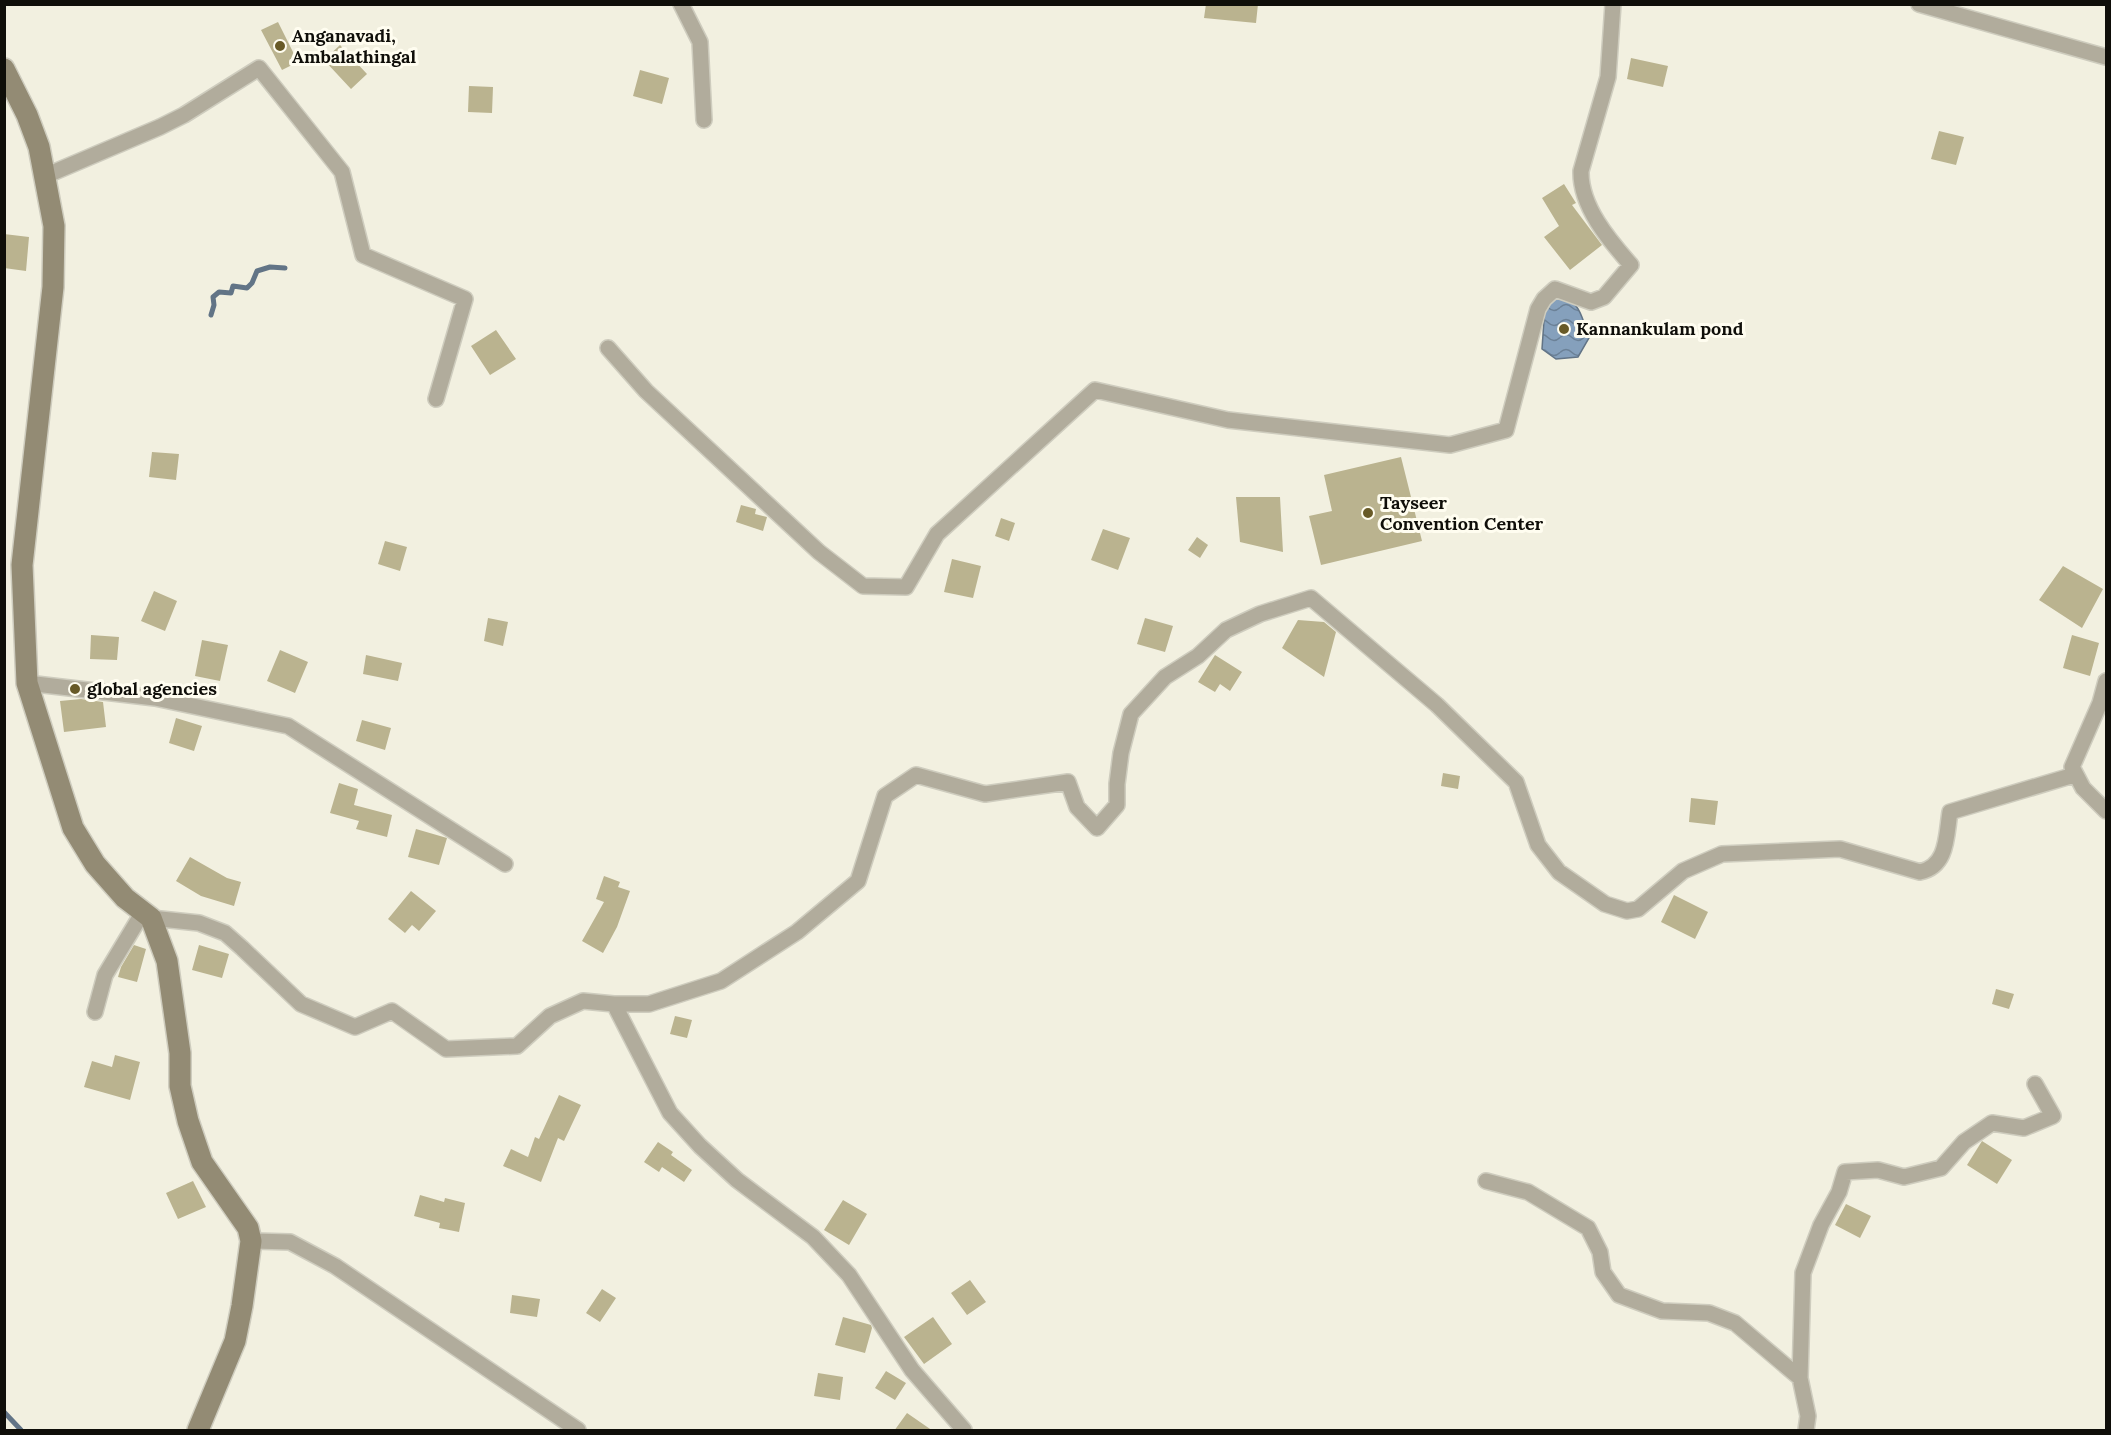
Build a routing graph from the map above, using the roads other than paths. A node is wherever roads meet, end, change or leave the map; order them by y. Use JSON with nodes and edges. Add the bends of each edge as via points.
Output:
{"nodes":[{"id":1,"x":681,"y":4,"type":"edge"},
{"id":2,"x":1613,"y":4,"type":"edge"},
{"id":3,"x":1919,"y":4,"type":"edge"},
{"id":4,"x":2106,"y":57,"type":"edge"},
{"id":5,"x":4,"y":69,"type":"edge"},
{"id":6,"x":704,"y":120,"type":"dead end"},
{"id":7,"x":45,"y":176,"type":"junction"},
{"id":8,"x":608,"y":348,"type":"dead end"},
{"id":9,"x":436,"y":399,"type":"dead end"},
{"id":10,"x":2106,"y":681,"type":"edge"},
{"id":11,"x":27,"y":683,"type":"junction"},
{"id":12,"x":2074,"y":775,"type":"junction"},
{"id":13,"x":2106,"y":811,"type":"edge"},
{"id":14,"x":505,"y":864,"type":"dead end"},
{"id":15,"x":147,"y":915,"type":"junction"},
{"id":16,"x":614,"y":1004,"type":"junction"},
{"id":17,"x":95,"y":1012,"type":"dead end"},
{"id":18,"x":2035,"y":1084,"type":"dead end"},
{"id":19,"x":1486,"y":1181,"type":"dead end"},
{"id":20,"x":251,"y":1241,"type":"junction"},
{"id":21,"x":1800,"y":1378,"type":"junction"},
{"id":22,"x":198,"y":1431,"type":"edge"},
{"id":23,"x":578,"y":1431,"type":"edge"},
{"id":24,"x":964,"y":1431,"type":"edge"},
{"id":25,"x":1806,"y":1431,"type":"edge"}],
"edges":[{"from":1,"to":6,"type":"street","via":[[700,42]]},
{"from":2,"to":8,"type":"street","via":[[1608,77],[1581,171],[1581,184],[1611,243],[1631,265],[1604,297],[1591,302],[1556,289],[1544,299],[1506,430],[1450,445],[1228,420],[1095,390],[937,534],[906,587],[863,586],[819,552],[646,391]]},
{"from":3,"to":4,"type":"street"},
{"from":5,"to":7,"type":"main road","via":[[27,115]]},
{"from":7,"to":9,"type":"street","via":[[184,115],[260,68],[342,172],[363,255],[465,299]]},
{"from":7,"to":11,"type":"main road","via":[[54,226],[53,287],[22,565]]},
{"from":10,"to":12,"type":"street","via":[[2085,741],[2073,760]]},
{"from":11,"to":14,"type":"street","via":[[155,698],[288,726]]},
{"from":11,"to":15,"type":"main road","via":[[73,828],[95,864],[125,898]]},
{"from":12,"to":13,"type":"street"},
{"from":12,"to":16,"type":"street","via":[[1950,812],[1942,857],[1930,869],[1920,872],[1840,849],[1722,854],[1683,871],[1638,909],[1627,911],[1605,904],[1559,872],[1538,845],[1516,782],[1437,705],[1311,598],[1226,630],[1198,656],[1165,677],[1131,714],[1121,753],[1117,805],[1097,828],[1077,807],[1068,782],[985,794],[916,775],[885,796],[858,881],[797,932],[721,981],[649,1004]]},
{"from":15,"to":16,"type":"street","via":[[199,923],[225,933],[301,1004],[355,1027],[392,1011],[446,1049],[517,1046],[550,1016],[583,1001]]},
{"from":15,"to":17,"type":"street","via":[[105,975]]},
{"from":15,"to":20,"type":"main road","via":[[167,961],[180,1053],[180,1086],[188,1120],[202,1162],[248,1228]]},
{"from":16,"to":24,"type":"street","via":[[670,1113],[737,1180],[813,1237],[849,1275],[912,1370]]},
{"from":18,"to":21,"type":"street","via":[[2053,1116],[2024,1128],[1992,1123],[1964,1142],[1941,1168],[1904,1177],[1878,1170],[1845,1172],[1803,1273]]},
{"from":19,"to":21,"type":"street","via":[[1528,1192],[1588,1228],[1600,1252],[1603,1272],[1619,1295],[1662,1311],[1709,1313],[1735,1323]]},
{"from":20,"to":22,"type":"main road","via":[[235,1341]]},
{"from":20,"to":23,"type":"street","via":[[290,1242],[335,1266]]},
{"from":21,"to":25,"type":"street","via":[[1808,1416]]}]}
